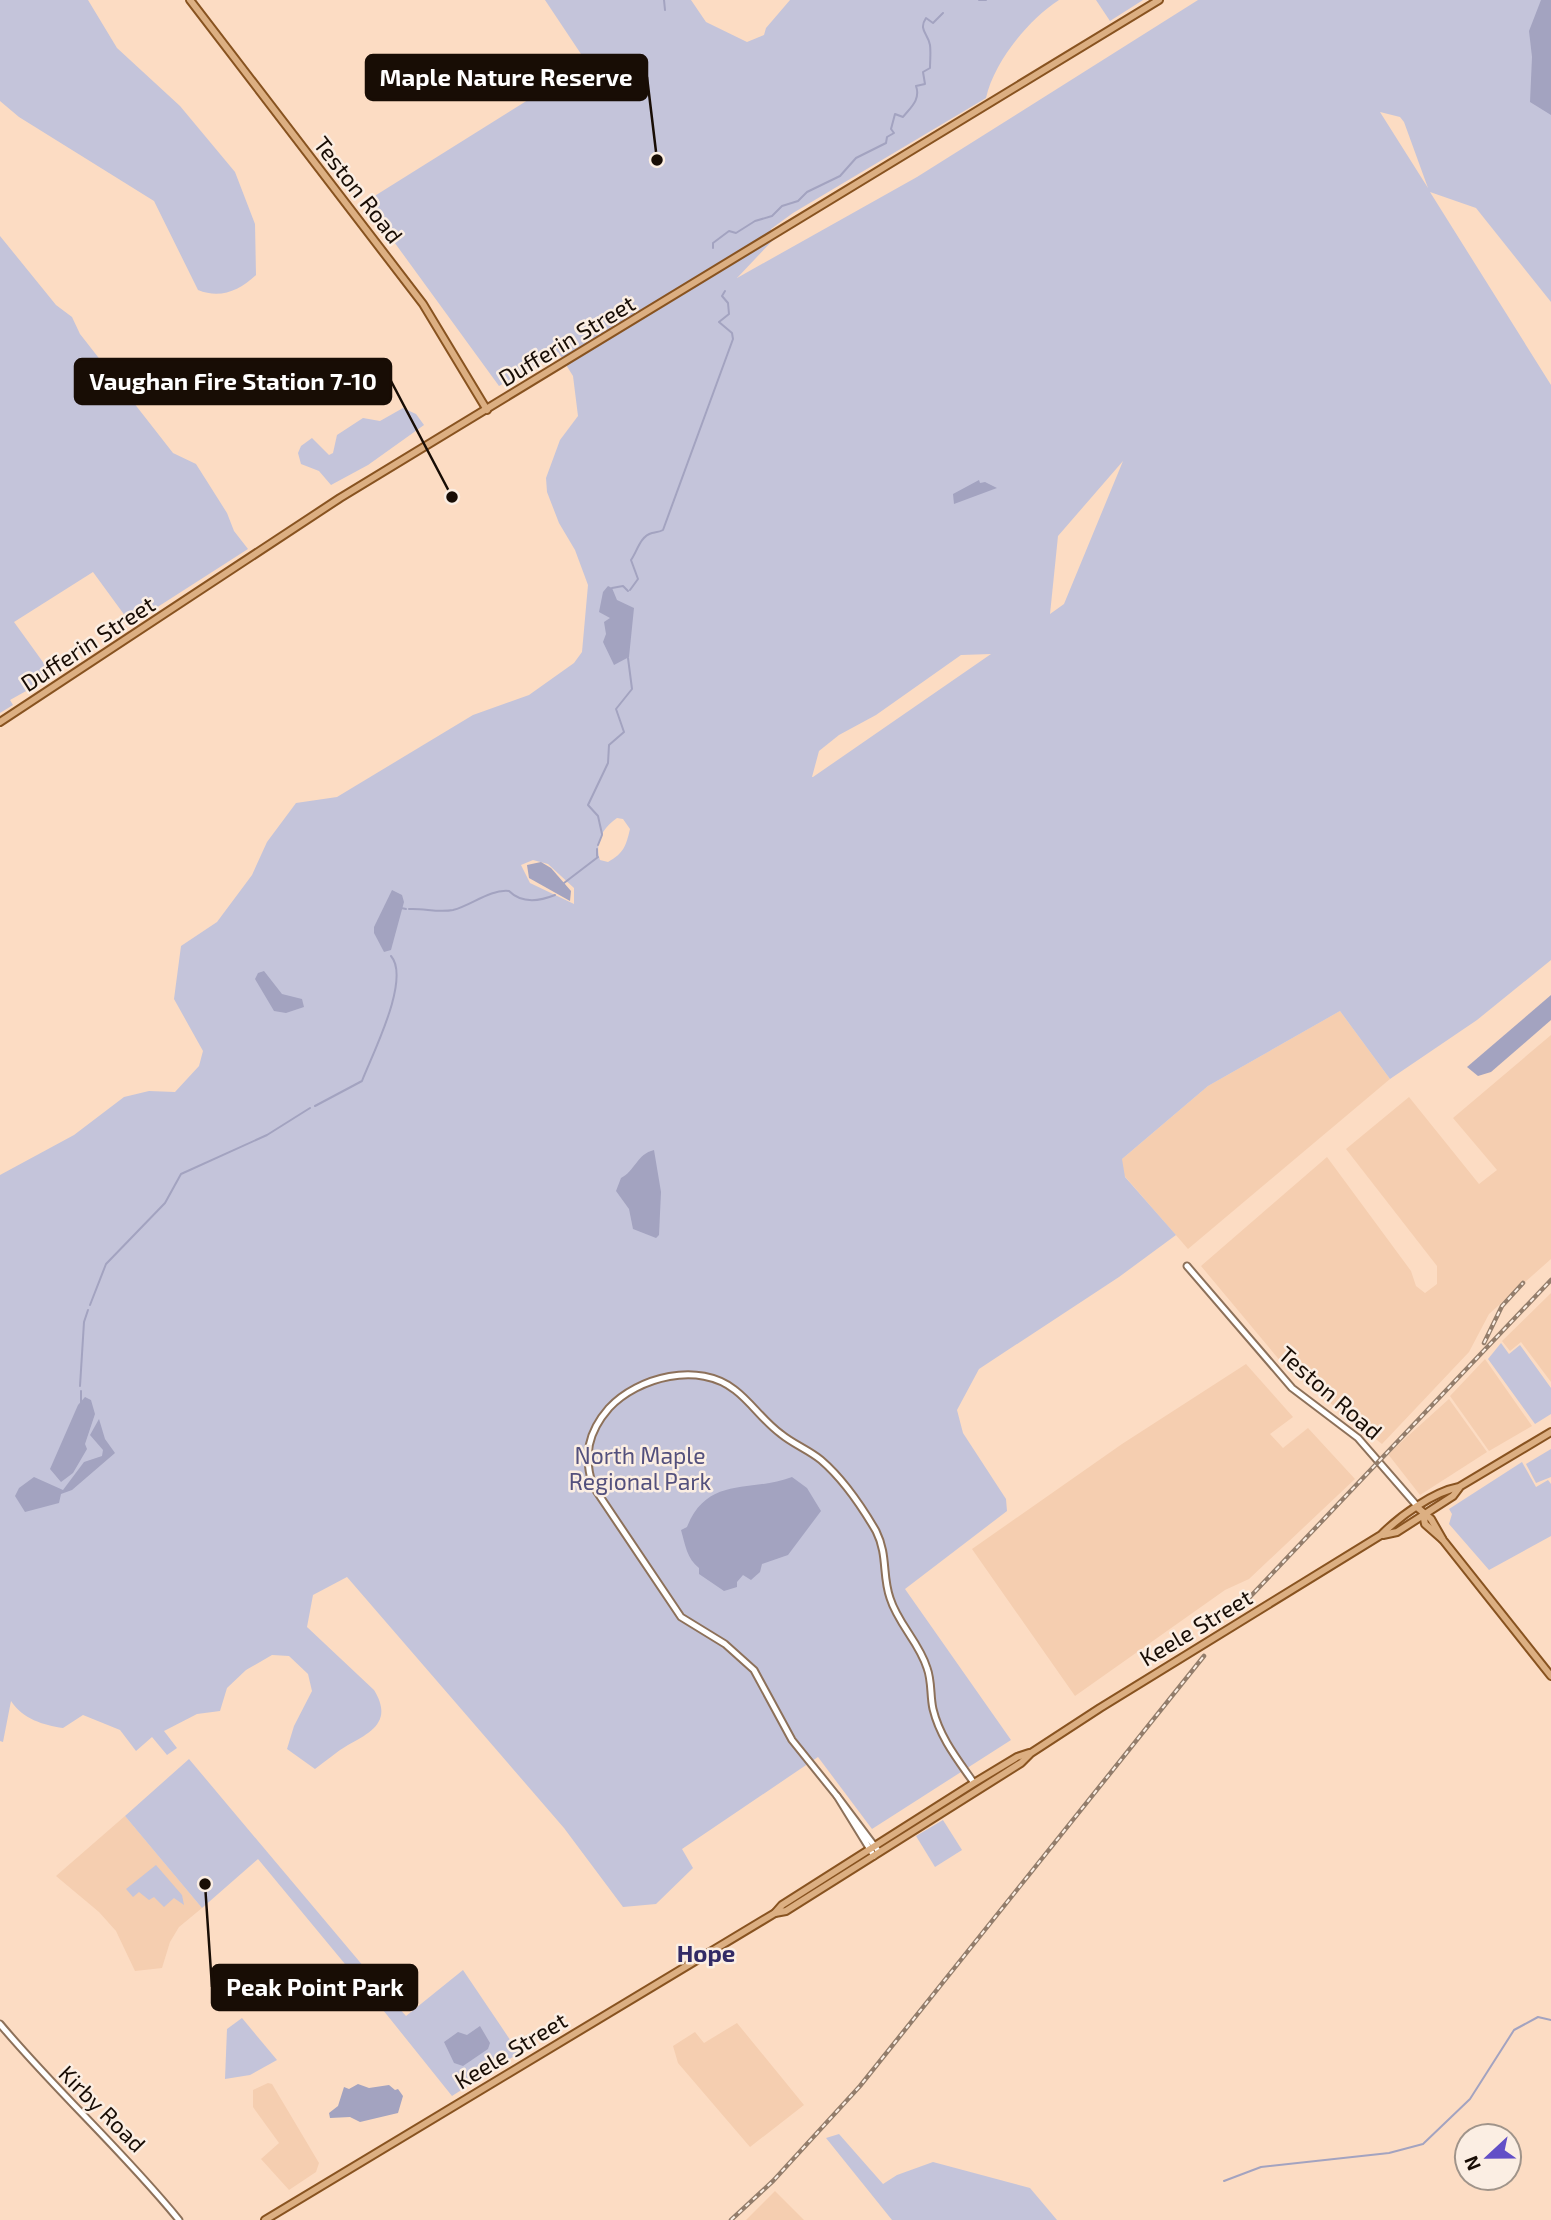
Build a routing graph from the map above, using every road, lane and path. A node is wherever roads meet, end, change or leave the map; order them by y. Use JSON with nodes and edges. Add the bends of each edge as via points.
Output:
{"nodes":[{"id":1,"x":190,"y":0,"type":"edge"},
{"id":2,"x":1159,"y":0,"type":"edge"},
{"id":3,"x":487,"y":410,"type":"junction"},
{"id":4,"x":0,"y":722,"type":"edge"},
{"id":5,"x":1187,"y":1265,"type":"dead end"},
{"id":6,"x":1551,"y":1432,"type":"edge"},
{"id":7,"x":1421,"y":1511,"type":"junction"},
{"id":8,"x":1551,"y":1676,"type":"edge"},
{"id":9,"x":1031,"y":1753,"type":"junction"},
{"id":10,"x":974,"y":1783,"type":"junction"},
{"id":11,"x":875,"y":1851,"type":"junction"},
{"id":12,"x":0,"y":2024,"type":"edge"},
{"id":13,"x":178,"y":2220,"type":"edge"},
{"id":14,"x":265,"y":2220,"type":"edge"}],
"edges":[{"from":1,"to":3,"type":"main road","name":"Teston Road","via":[[423,303]]},
{"from":2,"to":3,"type":"main road","name":"Dufferin Street"},
{"from":3,"to":4,"type":"main road","name":"Dufferin Street","via":[[340,498]]},
{"from":5,"to":7,"type":"street","name":"Teston Road","via":[[1292,1388],[1358,1438]]},
{"from":6,"to":7,"type":"main road","name":"Keele Street","via":[[1459,1487],[1453,1496]]},
{"from":7,"to":8,"type":"main road","name":"Teston Road"},
{"from":7,"to":9,"type":"main road","name":"Keele Street","via":[[1397,1532],[1381,1535]]},
{"from":9,"to":10,"type":"main road","name":"Keele Street"},
{"from":9,"to":11,"type":"main road","name":"Keele Street"},
{"from":10,"to":11,"type":"main road","name":"Keele Street"},
{"from":10,"to":11,"type":"street","via":[[940,1730],[929,1670],[888,1595],[887,1565],[876,1531],[837,1477],[723,1382],[696,1375],[674,1376],[638,1387],[612,1405],[590,1436],[587,1453],[593,1486],[681,1617],[725,1644],[754,1670],[792,1740]]},
{"from":11,"to":14,"type":"main road","name":"Keele Street","via":[[786,1911],[775,1913]]},
{"from":12,"to":13,"type":"street","name":"Kirby Road","via":[[39,2071],[140,2172]]}]}
